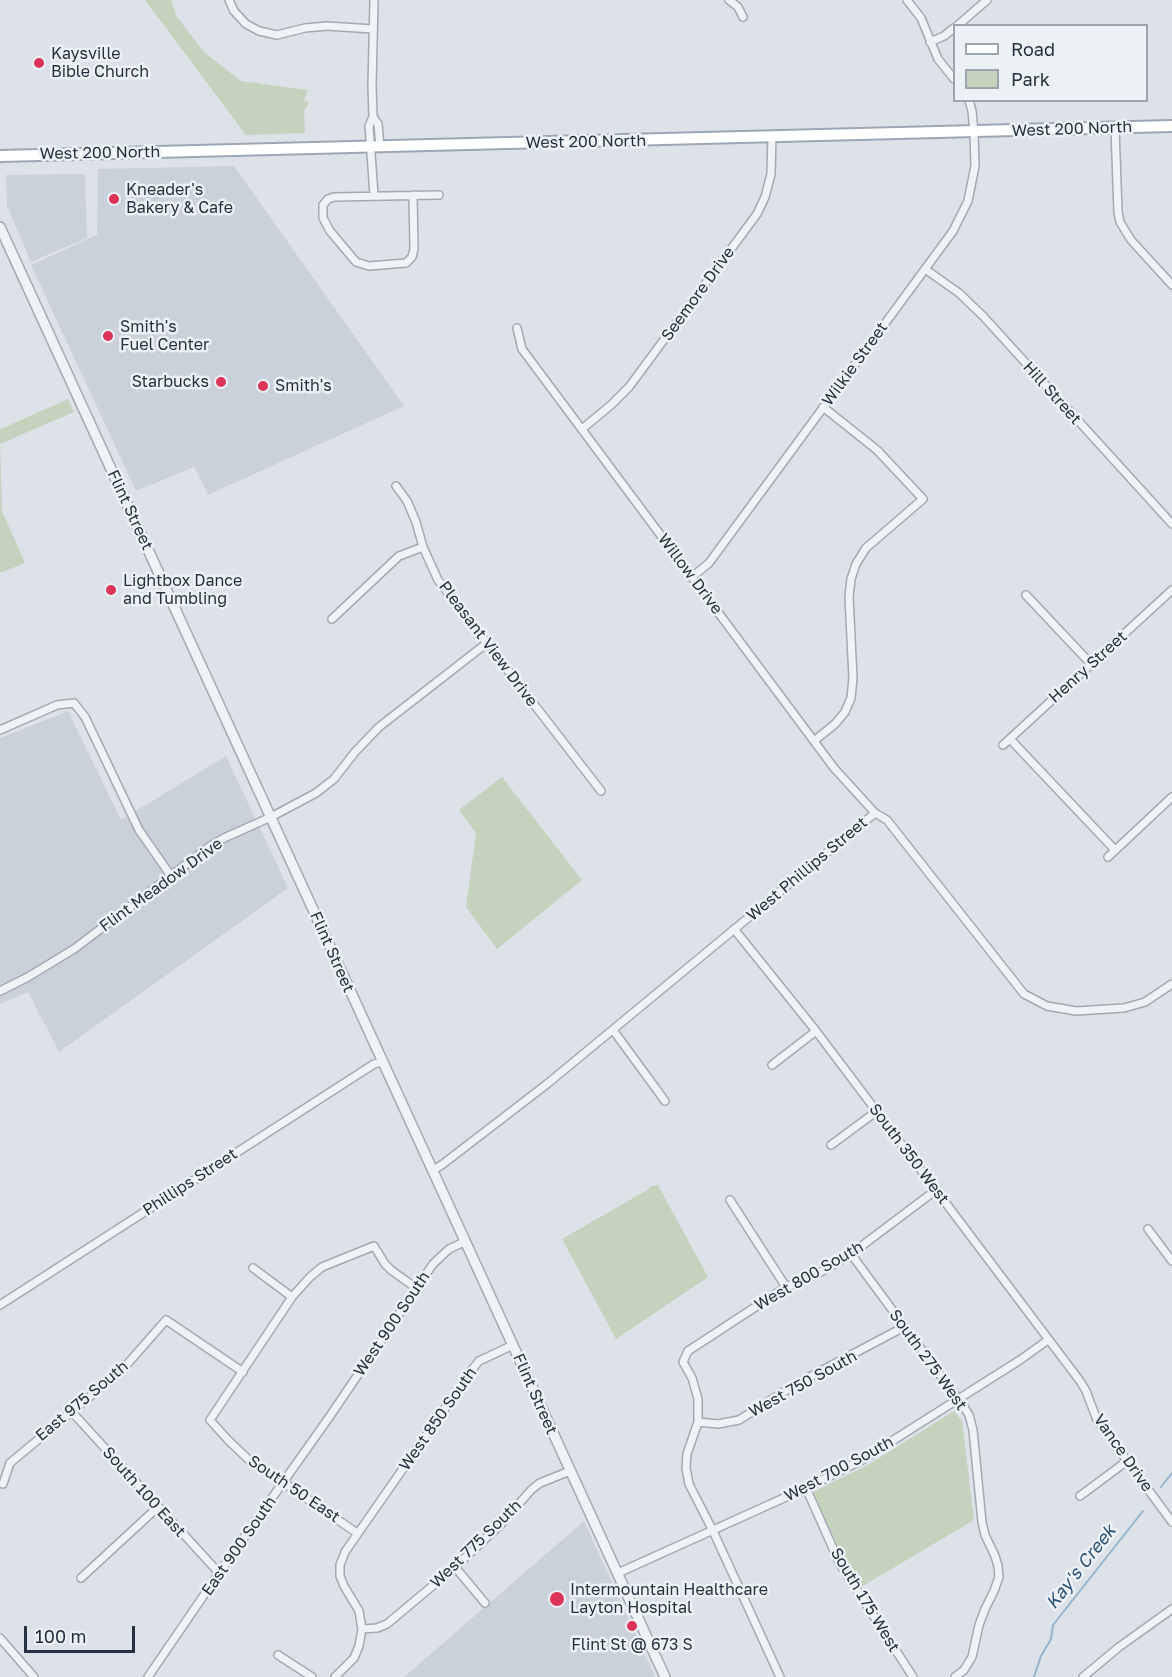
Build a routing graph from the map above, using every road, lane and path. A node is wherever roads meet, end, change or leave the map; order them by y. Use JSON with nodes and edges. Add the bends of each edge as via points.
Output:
{"nodes":[{"id":1,"x":229,"y":0,"type":"edge"},
{"id":2,"x":374,"y":0,"type":"edge"},
{"id":3,"x":729,"y":0,"type":"edge"},
{"id":4,"x":907,"y":0,"type":"edge"},
{"id":5,"x":987,"y":0,"type":"edge"},
{"id":6,"x":743,"y":16,"type":"dead end"},
{"id":7,"x":959,"y":24,"type":"edge"},
{"id":8,"x":373,"y":29,"type":"junction"},
{"id":9,"x":953,"y":29,"type":"edge"},
{"id":10,"x":930,"y":42,"type":"junction"},
{"id":11,"x":953,"y":78,"type":"edge"},
{"id":12,"x":970,"y":102,"type":"edge"},
{"id":13,"x":1172,"y":126,"type":"edge"},
{"id":14,"x":1115,"y":128,"type":"junction"},
{"id":15,"x":975,"y":132,"type":"junction"},
{"id":16,"x":772,"y":137,"type":"junction"},
{"id":17,"x":375,"y":147,"type":"junction"},
{"id":18,"x":0,"y":156,"type":"edge"},
{"id":19,"x":374,"y":195,"type":"junction"},
{"id":20,"x":412,"y":195,"type":"junction"},
{"id":21,"x":439,"y":195,"type":"dead end"},
{"id":22,"x":0,"y":227,"type":"edge"},
{"id":23,"x":925,"y":269,"type":"junction"},
{"id":24,"x":1172,"y":285,"type":"edge"},
{"id":25,"x":517,"y":328,"type":"dead end"},
{"id":26,"x":823,"y":407,"type":"junction"},
{"id":27,"x":582,"y":429,"type":"junction"},
{"id":28,"x":396,"y":486,"type":"dead end"},
{"id":29,"x":1172,"y":524,"type":"edge"},
{"id":30,"x":423,"y":547,"type":"junction"},
{"id":31,"x":692,"y":577,"type":"junction"},
{"id":32,"x":1172,"y":590,"type":"edge"},
{"id":33,"x":1026,"y":595,"type":"dead end"},
{"id":34,"x":332,"y":619,"type":"dead end"},
{"id":35,"x":487,"y":643,"type":"junction"},
{"id":36,"x":1091,"y":664,"type":"junction"},
{"id":37,"x":0,"y":730,"type":"edge"},
{"id":38,"x":1010,"y":738,"type":"junction"},
{"id":39,"x":814,"y":741,"type":"junction"},
{"id":40,"x":1003,"y":744,"type":"dead end"},
{"id":41,"x":600,"y":791,"type":"dead end"},
{"id":42,"x":1172,"y":797,"type":"edge"},
{"id":43,"x":875,"y":813,"type":"junction"},
{"id":44,"x":271,"y":817,"type":"junction"},
{"id":45,"x":1114,"y":850,"type":"junction"},
{"id":46,"x":1108,"y":857,"type":"dead end"},
{"id":47,"x":171,"y":876,"type":"junction"},
{"id":48,"x":734,"y":929,"type":"junction"},
{"id":49,"x":1172,"y":984,"type":"edge"},
{"id":50,"x":0,"y":991,"type":"edge"},
{"id":51,"x":613,"y":1030,"type":"junction"},
{"id":52,"x":816,"y":1031,"type":"junction"},
{"id":53,"x":382,"y":1062,"type":"junction"},
{"id":54,"x":772,"y":1065,"type":"dead end"},
{"id":55,"x":665,"y":1101,"type":"dead end"},
{"id":56,"x":877,"y":1111,"type":"junction"},
{"id":57,"x":831,"y":1145,"type":"dead end"},
{"id":58,"x":432,"y":1171,"type":"junction"},
{"id":59,"x":936,"y":1190,"type":"junction"},
{"id":60,"x":730,"y":1200,"type":"dead end"},
{"id":61,"x":1148,"y":1229,"type":"dead end"},
{"id":62,"x":465,"y":1242,"type":"junction"},
{"id":63,"x":851,"y":1254,"type":"junction"},
{"id":64,"x":1172,"y":1261,"type":"edge"},
{"id":65,"x":253,"y":1268,"type":"dead end"},
{"id":66,"x":786,"y":1287,"type":"junction"},
{"id":67,"x":417,"y":1288,"type":"junction"},
{"id":68,"x":292,"y":1297,"type":"junction"},
{"id":69,"x":0,"y":1305,"type":"edge"},
{"id":70,"x":904,"y":1327,"type":"junction"},
{"id":71,"x":1048,"y":1340,"type":"junction"},
{"id":72,"x":513,"y":1345,"type":"junction"},
{"id":73,"x":243,"y":1372,"type":"junction"},
{"id":74,"x":1080,"y":1381,"type":"joint"},
{"id":75,"x":959,"y":1400,"type":"junction"},
{"id":76,"x":71,"y":1411,"type":"junction"},
{"id":77,"x":330,"y":1416,"type":"joint"},
{"id":78,"x":698,"y":1422,"type":"junction"},
{"id":79,"x":1127,"y":1461,"type":"junction"},
{"id":80,"x":570,"y":1471,"type":"junction"},
{"id":81,"x":283,"y":1483,"type":"junction"},
{"id":82,"x":3,"y":1484,"type":"dead end"},
{"id":83,"x":806,"y":1488,"type":"junction"},
{"id":84,"x":1080,"y":1496,"type":"dead end"},
{"id":85,"x":158,"y":1507,"type":"junction"},
{"id":86,"x":1172,"y":1522,"type":"edge"},
{"id":87,"x":713,"y":1531,"type":"junction"},
{"id":88,"x":357,"y":1533,"type":"junction"},
{"id":89,"x":455,"y":1567,"type":"junction"},
{"id":90,"x":219,"y":1573,"type":"junction"},
{"id":91,"x":618,"y":1573,"type":"junction"},
{"id":92,"x":81,"y":1578,"type":"dead end"},
{"id":93,"x":485,"y":1603,"type":"dead end"},
{"id":94,"x":1172,"y":1609,"type":"edge"},
{"id":95,"x":362,"y":1629,"type":"junction"},
{"id":96,"x":0,"y":1638,"type":"edge"},
{"id":97,"x":278,"y":1655,"type":"dead end"},
{"id":98,"x":34,"y":1677,"type":"edge"},
{"id":99,"x":148,"y":1677,"type":"edge"},
{"id":100,"x":312,"y":1677,"type":"edge"},
{"id":101,"x":335,"y":1677,"type":"edge"},
{"id":102,"x":665,"y":1677,"type":"edge"},
{"id":103,"x":780,"y":1677,"type":"edge"},
{"id":104,"x":913,"y":1677,"type":"edge"},
{"id":105,"x":955,"y":1677,"type":"edge"},
{"id":106,"x":1083,"y":1677,"type":"edge"}],
"edges":[{"from":1,"to":8,"type":"street","via":[[246,24],[259,32],[277,35],[327,26]]},
{"from":2,"to":8,"type":"street"},
{"from":3,"to":6,"type":"street"},
{"from":4,"to":10,"type":"street","via":[[921,18]]},
{"from":5,"to":7,"type":"street"},
{"from":8,"to":17,"type":"street","via":[[373,117],[369,126]]},
{"from":9,"to":10,"type":"street"},
{"from":10,"to":11,"type":"street"},
{"from":12,"to":15,"type":"street","name":"Wilkie Street"},
{"from":13,"to":14,"type":"main road","name":"West 200 North"},
{"from":14,"to":15,"type":"main road","name":"West 200 North"},
{"from":14,"to":24,"type":"street","via":[[1120,222]]},
{"from":15,"to":16,"type":"main road","name":"West 200 North"},
{"from":15,"to":23,"type":"street","name":"Wilkie Street","via":[[975,166],[968,201],[953,231]]},
{"from":16,"to":17,"type":"main road","name":"West 200 North"},
{"from":16,"to":27,"type":"street","name":"Seemore Drive","via":[[771,174],[757,214],[630,387]]},
{"from":17,"to":18,"type":"main road","name":"West 200 North"},
{"from":17,"to":19,"type":"street"},
{"from":19,"to":20,"type":"street"},
{"from":19,"to":20,"type":"street","via":[[334,197],[323,205],[323,218],[330,231],[356,262],[369,266],[410,261],[414,249]]},
{"from":20,"to":21,"type":"street"},
{"from":22,"to":44,"type":"street","name":"Flint Street"},
{"from":23,"to":26,"type":"street","name":"Wilkie Street"},
{"from":23,"to":29,"type":"street","name":"Hill Street","via":[[983,316]]},
{"from":25,"to":27,"type":"street","name":"Willow Drive","via":[[522,349]]},
{"from":26,"to":31,"type":"street","name":"Wilkie Street","via":[[709,563]]},
{"from":26,"to":39,"type":"street","via":[[878,450],[923,499],[866,548],[856,564],[849,597],[854,678],[851,698],[835,724]]},
{"from":27,"to":31,"type":"street","name":"Willow Drive"},
{"from":28,"to":30,"type":"street","name":"Pleasant View Drive","via":[[407,501]]},
{"from":30,"to":34,"type":"street","via":[[399,556]]},
{"from":30,"to":35,"type":"street","name":"Pleasant View Drive","via":[[438,580]]},
{"from":31,"to":39,"type":"street","name":"Willow Drive"},
{"from":32,"to":36,"type":"street","name":"Henry Street"},
{"from":33,"to":36,"type":"street"},
{"from":35,"to":41,"type":"street","name":"Pleasant View Drive"},
{"from":35,"to":44,"type":"street","name":"Flint Meadow Drive","via":[[379,727],[325,786]]},
{"from":36,"to":38,"type":"street","name":"Henry Street"},
{"from":37,"to":47,"type":"street","via":[[57,705],[74,703],[85,717],[139,830]]},
{"from":38,"to":40,"type":"street","name":"Henry Street"},
{"from":38,"to":45,"type":"street"},
{"from":39,"to":43,"type":"street","name":"Willow Drive"},
{"from":42,"to":45,"type":"street"},
{"from":43,"to":48,"type":"street","name":"West Phillips Street"},
{"from":43,"to":49,"type":"street","name":"West Phillips Street","via":[[887,820],[1024,994],[1047,1006],[1076,1011],[1124,1008],[1145,1002]]},
{"from":44,"to":47,"type":"street","name":"Flint Meadow Drive","via":[[225,838]]},
{"from":44,"to":53,"type":"street","name":"Flint Street"},
{"from":45,"to":46,"type":"street"},
{"from":47,"to":50,"type":"street","name":"Flint Meadow Drive","via":[[74,949]]},
{"from":48,"to":51,"type":"street","name":"West Phillips Street"},
{"from":48,"to":52,"type":"street","name":"South 350 West"},
{"from":51,"to":55,"type":"street"},
{"from":51,"to":58,"type":"street","name":"West Phillips Street"},
{"from":52,"to":54,"type":"street"},
{"from":52,"to":56,"type":"street","name":"South 350 West"},
{"from":53,"to":58,"type":"street","name":"Flint Street"},
{"from":53,"to":69,"type":"street","name":"Phillips Street"},
{"from":56,"to":57,"type":"street"},
{"from":56,"to":59,"type":"street","name":"South 350 West"},
{"from":58,"to":62,"type":"street","name":"Flint Street"},
{"from":59,"to":63,"type":"street","name":"West 800 South"},
{"from":59,"to":71,"type":"street","name":"South 350 West"},
{"from":60,"to":66,"type":"street"},
{"from":61,"to":64,"type":"street"},
{"from":62,"to":67,"type":"street","name":"West 900 South","via":[[449,1249],[433,1264]]},
{"from":62,"to":72,"type":"street","name":"Flint Street"},
{"from":63,"to":66,"type":"street","name":"West 800 South"},
{"from":63,"to":70,"type":"street","name":"South 275 West"},
{"from":65,"to":68,"type":"street"},
{"from":66,"to":78,"type":"street","name":"West 800 South","via":[[688,1351],[683,1362],[698,1400]]},
{"from":67,"to":68,"type":"street","via":[[391,1270],[374,1246],[322,1267]]},
{"from":67,"to":77,"type":"street","name":"West 900 South"},
{"from":68,"to":73,"type":"street"},
{"from":70,"to":75,"type":"street","name":"South 275 West"},
{"from":70,"to":78,"type":"street","name":"West 750 South","via":[[798,1383],[739,1420],[727,1424]]},
{"from":71,"to":74,"type":"street","name":"South 350 West"},
{"from":71,"to":75,"type":"street","name":"West 700 South"},
{"from":72,"to":80,"type":"street","name":"Flint Street"},
{"from":72,"to":88,"type":"street","name":"West 850 South","via":[[479,1361]]},
{"from":73,"to":76,"type":"street","name":"East 975 South","via":[[166,1320],[123,1369]]},
{"from":73,"to":81,"type":"street","name":"South 50 East","via":[[210,1420],[251,1462]]},
{"from":74,"to":79,"type":"street","name":"Vance Drive","via":[[1097,1420]]},
{"from":75,"to":83,"type":"street","name":"West 700 South","via":[[862,1460]]},
{"from":75,"to":105,"type":"street","name":"South 275 West","via":[[973,1430],[982,1522],[999,1577],[979,1626],[972,1657]]},
{"from":76,"to":82,"type":"street","name":"East 975 South","via":[[10,1463]]},
{"from":76,"to":85,"type":"street","name":"South 100 East"},
{"from":77,"to":81,"type":"street","name":"East 900 South"},
{"from":78,"to":87,"type":"street","via":[[686,1468],[689,1484]]},
{"from":79,"to":84,"type":"street"},
{"from":79,"to":86,"type":"street","name":"Vance Drive"},
{"from":80,"to":89,"type":"street","name":"West 775 South","via":[[540,1483]]},
{"from":80,"to":91,"type":"street","name":"Flint Street"},
{"from":81,"to":88,"type":"street","name":"South 50 East"},
{"from":81,"to":90,"type":"street","name":"East 900 South"},
{"from":83,"to":87,"type":"street","name":"West 700 South"},
{"from":83,"to":104,"type":"street","name":"South 175 West","via":[[840,1564]]},
{"from":85,"to":90,"type":"street","name":"South 100 East"},
{"from":85,"to":92,"type":"street"},
{"from":87,"to":91,"type":"street","name":"West 700 South"},
{"from":87,"to":103,"type":"street"},
{"from":88,"to":95,"type":"street","name":"West 850 South","via":[[345,1552],[340,1576],[359,1611]]},
{"from":89,"to":93,"type":"street"},
{"from":89,"to":95,"type":"street","name":"West 775 South","via":[[387,1624]]},
{"from":90,"to":99,"type":"street","name":"East 900 South"},
{"from":91,"to":102,"type":"street","name":"Flint Street"},
{"from":94,"to":106,"type":"street"},
{"from":95,"to":101,"type":"street","via":[[354,1658]]},
{"from":96,"to":98,"type":"street"},
{"from":97,"to":100,"type":"street"}]}
